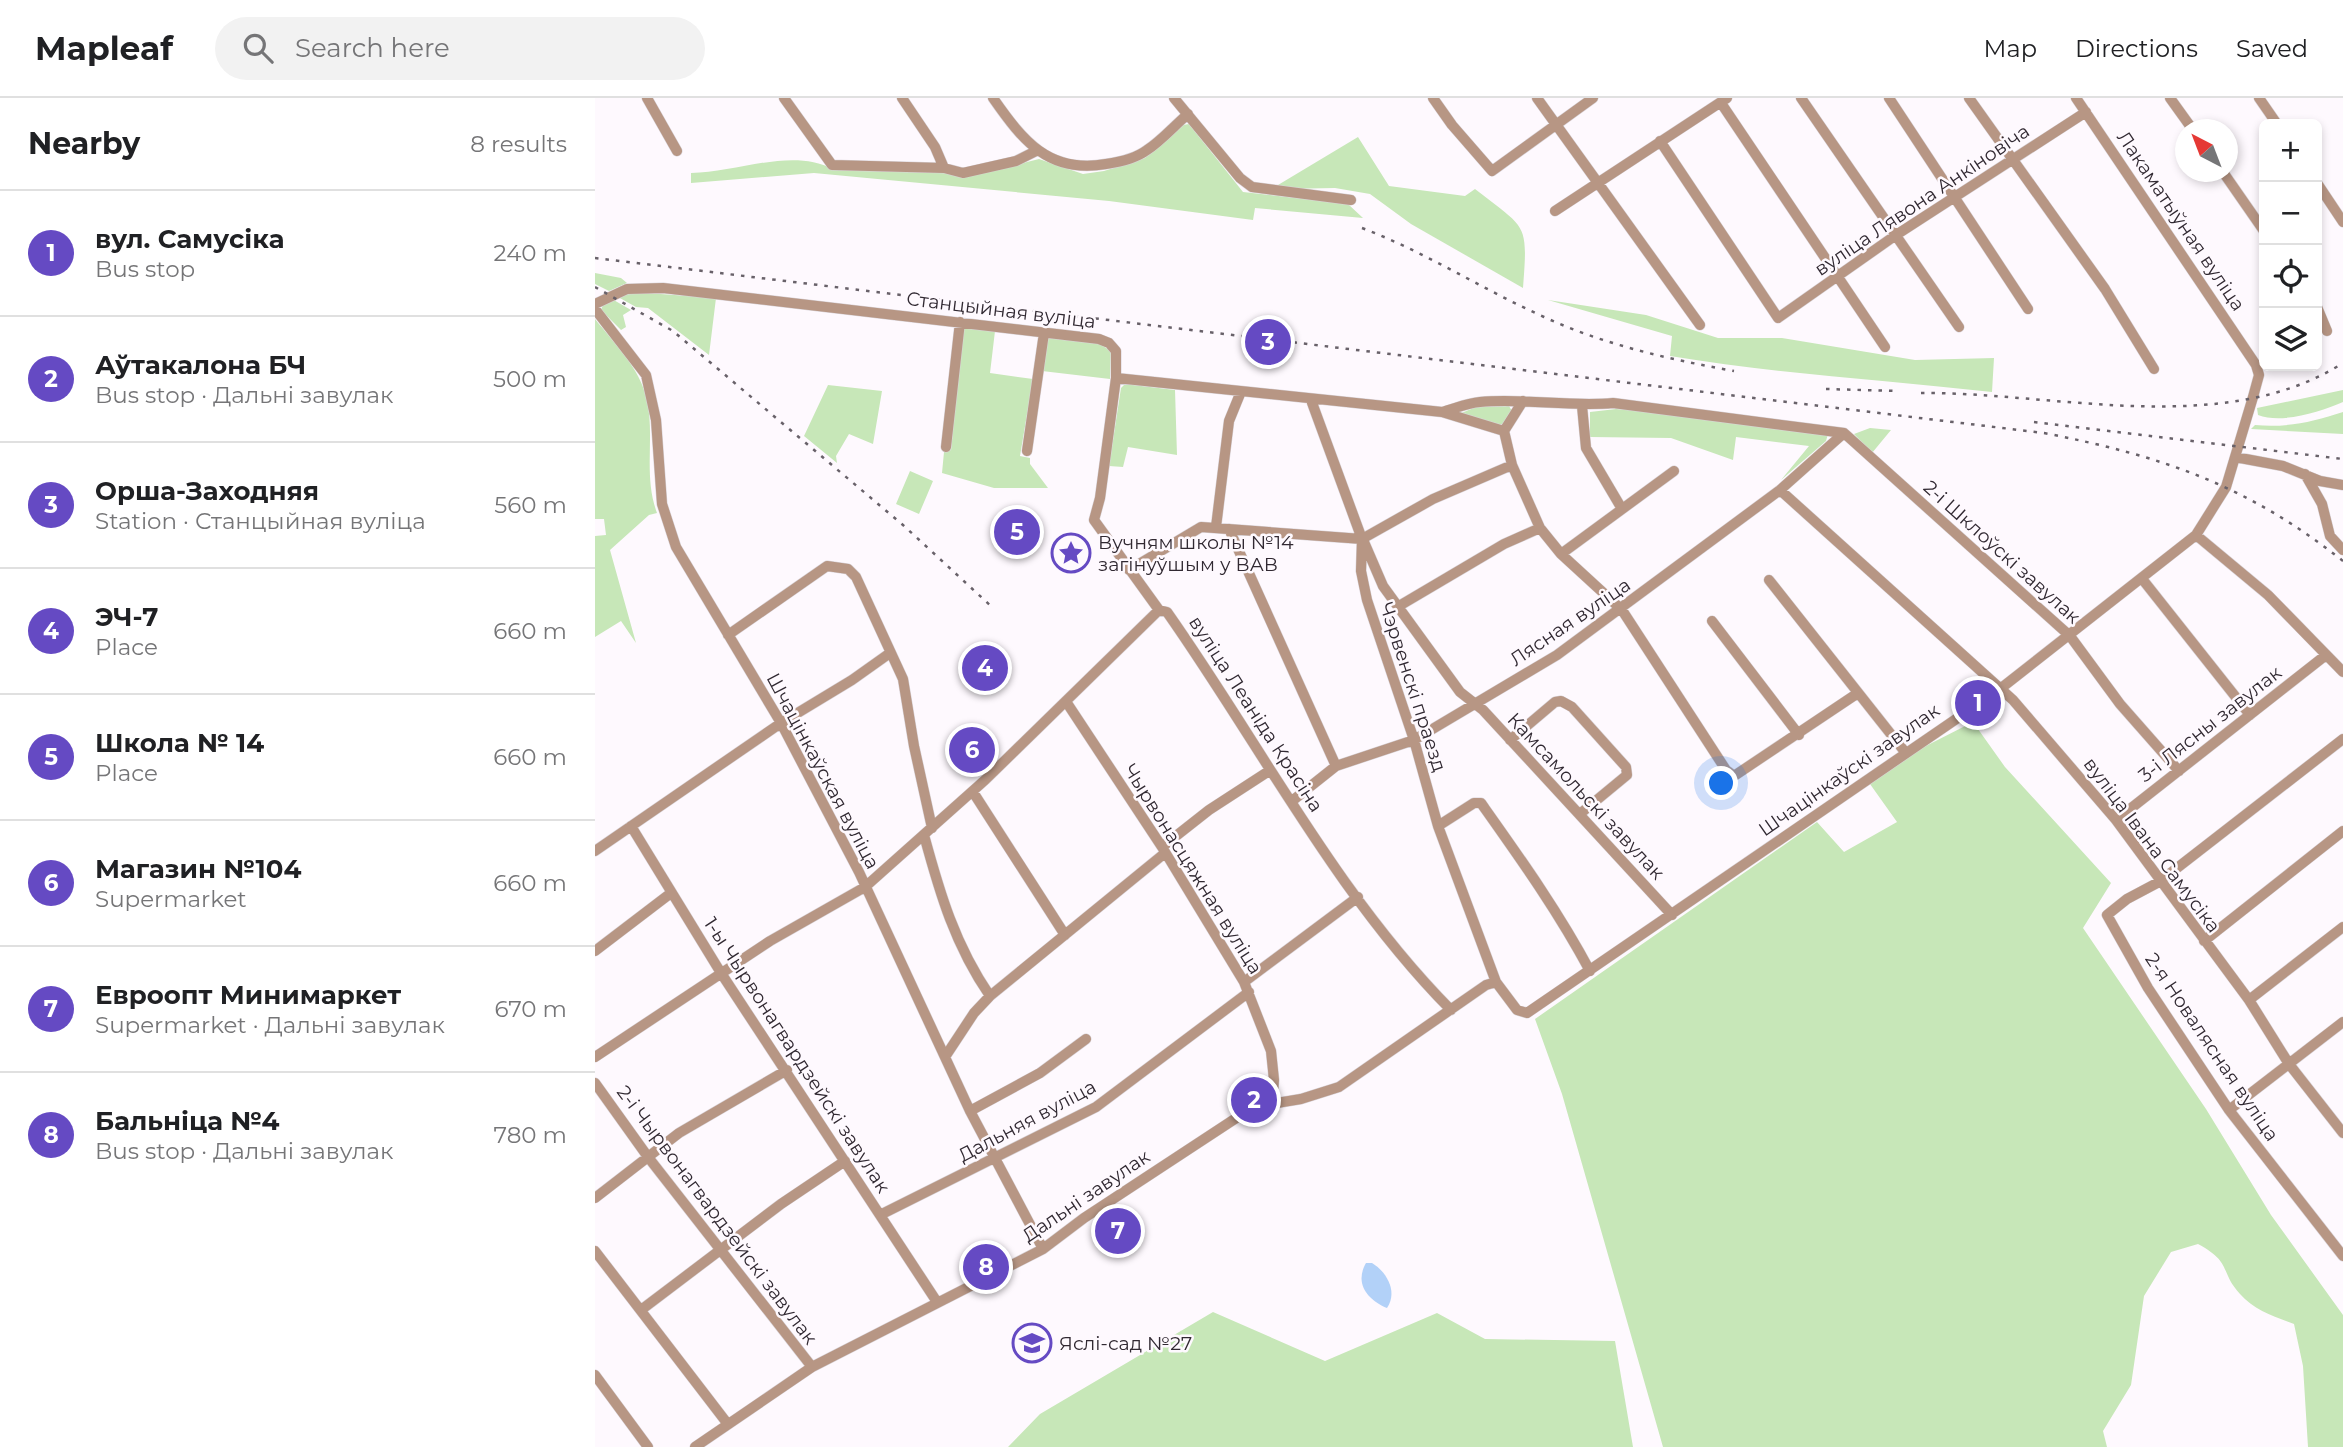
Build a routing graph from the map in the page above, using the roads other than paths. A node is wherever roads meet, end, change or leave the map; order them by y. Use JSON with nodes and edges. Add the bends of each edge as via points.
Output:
{"nodes":[{"id":1,"x":647,"y":98,"type":"edge"},
{"id":2,"x":784,"y":98,"type":"edge"},
{"id":3,"x":902,"y":98,"type":"edge"},
{"id":4,"x":993,"y":98,"type":"edge"},
{"id":5,"x":1174,"y":98,"type":"edge"},
{"id":6,"x":1433,"y":98,"type":"edge"},
{"id":7,"x":1537,"y":98,"type":"edge"},
{"id":8,"x":1593,"y":98,"type":"edge"},
{"id":9,"x":1801,"y":98,"type":"edge"},
{"id":10,"x":1889,"y":98,"type":"edge"},
{"id":11,"x":1969,"y":98,"type":"edge"},
{"id":12,"x":2076,"y":98,"type":"edge"},
{"id":13,"x":2170,"y":98,"type":"edge"},
{"id":14,"x":2259,"y":98,"type":"edge"},
{"id":15,"x":1724,"y":100,"type":"edge"},
{"id":16,"x":2086,"y":112,"type":"junction"},
{"id":17,"x":1188,"y":114,"type":"junction"},
{"id":18,"x":2185,"y":119,"type":"edge"},
{"id":19,"x":2274,"y":119,"type":"edge"},
{"id":20,"x":1558,"y":124,"type":"junction"},
{"id":21,"x":1660,"y":141,"type":"junction"},
{"id":22,"x":677,"y":150,"type":"dead end"},
{"id":23,"x":1036,"y":151,"type":"junction"},
{"id":24,"x":2014,"y":159,"type":"junction"},
{"id":25,"x":944,"y":168,"type":"junction"},
{"id":26,"x":1599,"y":181,"type":"junction"},
{"id":27,"x":2230,"y":182,"type":"edge"},
{"id":28,"x":2322,"y":190,"type":"edge"},
{"id":29,"x":1957,"y":196,"type":"junction"},
{"id":30,"x":1351,"y":200,"type":"dead end"},
{"id":31,"x":1555,"y":211,"type":"dead end"},
{"id":32,"x":2343,"y":222,"type":"edge"},
{"id":33,"x":2259,"y":225,"type":"edge"},
{"id":34,"x":1896,"y":235,"type":"junction"},
{"id":35,"x":1839,"y":277,"type":"junction"},
{"id":36,"x":595,"y":306,"type":"edge"},
{"id":37,"x":2317,"y":308,"type":"edge"},
{"id":38,"x":2028,"y":309,"type":"dead end"},
{"id":39,"x":960,"y":322,"type":"junction"},
{"id":40,"x":1700,"y":325,"type":"dead end"},
{"id":41,"x":1959,"y":327,"type":"dead end"},
{"id":42,"x":2327,"y":331,"type":"dead end"},
{"id":43,"x":1044,"y":333,"type":"junction"},
{"id":44,"x":1885,"y":347,"type":"dead end"},
{"id":45,"x":2256,"y":365,"type":"joint"},
{"id":46,"x":2154,"y":369,"type":"dead end"},
{"id":47,"x":1116,"y":378,"type":"junction"},
{"id":48,"x":1240,"y":394,"type":"junction"},
{"id":49,"x":1311,"y":400,"type":"junction"},
{"id":50,"x":1523,"y":401,"type":"junction"},
{"id":51,"x":1582,"y":406,"type":"junction"},
{"id":52,"x":1442,"y":412,"type":"junction"},
{"id":53,"x":1504,"y":432,"type":"junction"},
{"id":54,"x":1844,"y":433,"type":"junction"},
{"id":55,"x":946,"y":447,"type":"dead end"},
{"id":56,"x":1027,"y":451,"type":"dead end"},
{"id":57,"x":2235,"y":457,"type":"junction"},
{"id":58,"x":1512,"y":465,"type":"junction"},
{"id":59,"x":1674,"y":471,"type":"dead end"},
{"id":60,"x":2305,"y":474,"type":"junction"},
{"id":61,"x":2343,"y":485,"type":"edge"},
{"id":62,"x":1780,"y":490,"type":"junction"},
{"id":63,"x":1622,"y":509,"type":"junction"},
{"id":64,"x":1216,"y":527,"type":"junction"},
{"id":65,"x":1540,"y":528,"type":"junction"},
{"id":66,"x":1229,"y":529,"type":"junction"},
{"id":67,"x":2196,"y":535,"type":"junction"},
{"id":68,"x":1362,"y":539,"type":"junction"},
{"id":69,"x":2343,"y":550,"type":"edge"},
{"id":70,"x":1561,"y":554,"type":"junction"},
{"id":71,"x":1129,"y":570,"type":"junction"},
{"id":72,"x":1769,"y":580,"type":"dead end"},
{"id":73,"x":2143,"y":580,"type":"junction"},
{"id":74,"x":1399,"y":606,"type":"junction"},
{"id":75,"x":1159,"y":610,"type":"junction"},
{"id":76,"x":1622,"y":610,"type":"junction"},
{"id":77,"x":1712,"y":621,"type":"dead end"},
{"id":78,"x":728,"y":635,"type":"junction"},
{"id":79,"x":2070,"y":636,"type":"junction"},
{"id":80,"x":890,"y":653,"type":"junction"},
{"id":81,"x":2326,"y":655,"type":"junction"},
{"id":82,"x":2343,"y":672,"type":"edge"},
{"id":83,"x":2000,"y":689,"type":"junction"},
{"id":84,"x":1858,"y":693,"type":"junction"},
{"id":85,"x":1067,"y":703,"type":"junction"},
{"id":86,"x":1473,"y":704,"type":"junction"},
{"id":87,"x":2250,"y":715,"type":"junction"},
{"id":88,"x":781,"y":723,"type":"junction"},
{"id":89,"x":1799,"y":735,"type":"junction"},
{"id":90,"x":2343,"y":739,"type":"edge"},
{"id":91,"x":1414,"y":740,"type":"junction"},
{"id":92,"x":1510,"y":740,"type":"junction"},
{"id":93,"x":1905,"y":752,"type":"junction"},
{"id":94,"x":1336,"y":766,"type":"junction"},
{"id":95,"x":1269,"y":771,"type":"junction"},
{"id":96,"x":2179,"y":771,"type":"junction"},
{"id":97,"x":973,"y":792,"type":"junction"},
{"id":98,"x":1292,"y":801,"type":"junction"},
{"id":99,"x":1581,"y":813,"type":"junction"},
{"id":100,"x":2116,"y":821,"type":"junction"},
{"id":101,"x":1438,"y":826,"type":"junction"},
{"id":102,"x":631,"y":827,"type":"junction"},
{"id":103,"x":928,"y":831,"type":"junction"},
{"id":104,"x":2343,"y":831,"type":"edge"},
{"id":105,"x":1163,"y":850,"type":"junction"},
{"id":106,"x":595,"y":851,"type":"edge"},
{"id":107,"x":2159,"y":882,"type":"junction"},
{"id":108,"x":865,"y":887,"type":"junction"},
{"id":109,"x":671,"y":893,"type":"junction"},
{"id":110,"x":1358,"y":897,"type":"junction"},
{"id":111,"x":1672,"y":915,"type":"junction"},
{"id":112,"x":2343,"y":927,"type":"edge"},
{"id":113,"x":1065,"y":935,"type":"junction"},
{"id":114,"x":2204,"y":941,"type":"junction"},
{"id":115,"x":595,"y":951,"type":"edge"},
{"id":116,"x":1590,"y":971,"type":"junction"},
{"id":117,"x":721,"y":973,"type":"junction"},
{"id":118,"x":1496,"y":982,"type":"junction"},
{"id":119,"x":1246,"y":987,"type":"junction"},
{"id":120,"x":990,"y":996,"type":"junction"},
{"id":121,"x":2249,"y":1000,"type":"junction"},
{"id":122,"x":1451,"y":1010,"type":"junction"},
{"id":123,"x":2343,"y":1022,"type":"edge"},
{"id":124,"x":1086,"y":1039,"type":"dead end"},
{"id":125,"x":595,"y":1057,"type":"edge"},
{"id":126,"x":945,"y":1057,"type":"junction"},
{"id":127,"x":2289,"y":1064,"type":"junction"},
{"id":128,"x":787,"y":1070,"type":"junction"},
{"id":129,"x":595,"y":1083,"type":"edge"},
{"id":130,"x":1272,"y":1103,"type":"junction"},
{"id":131,"x":2229,"y":1110,"type":"junction"},
{"id":132,"x":970,"y":1111,"type":"junction"},
{"id":133,"x":2343,"y":1133,"type":"edge"},
{"id":134,"x":648,"y":1157,"type":"junction"},
{"id":135,"x":996,"y":1159,"type":"junction"},
{"id":136,"x":845,"y":1161,"type":"junction"},
{"id":137,"x":595,"y":1198,"type":"edge"},
{"id":138,"x":880,"y":1215,"type":"junction"},
{"id":139,"x":1043,"y":1249,"type":"junction"},
{"id":140,"x":595,"y":1251,"type":"edge"},
{"id":141,"x":720,"y":1251,"type":"junction"},
{"id":142,"x":2343,"y":1256,"type":"edge"},
{"id":143,"x":937,"y":1302,"type":"junction"},
{"id":144,"x":641,"y":1310,"type":"junction"},
{"id":145,"x":812,"y":1367,"type":"junction"},
{"id":146,"x":595,"y":1375,"type":"edge"},
{"id":147,"x":727,"y":1423,"type":"junction"},
{"id":148,"x":648,"y":1447,"type":"edge"},
{"id":149,"x":695,"y":1447,"type":"edge"}],
"edges":[{"from":1,"to":22,"type":"street"},
{"from":2,"to":25,"type":"street","via":[[832,165]]},
{"from":3,"to":25,"type":"street"},
{"from":4,"to":23,"type":"street"},
{"from":5,"to":17,"type":"street"},
{"from":6,"to":20,"type":"street","via":[[1492,171]]},
{"from":7,"to":20,"type":"street"},
{"from":8,"to":20,"type":"street"},
{"from":9,"to":34,"type":"street"},
{"from":10,"to":29,"type":"street"},
{"from":11,"to":24,"type":"street"},
{"from":12,"to":16,"type":"street","name":"Лакаматыўная вуліца"},
{"from":13,"to":18,"type":"street"},
{"from":14,"to":19,"type":"street"},
{"from":15,"to":21,"type":"street"},
{"from":15,"to":35,"type":"street"},
{"from":16,"to":24,"type":"street","name":"вуліца Лявона Анкіновіча"},
{"from":16,"to":45,"type":"street","name":"Лакаматыўная вуліца"},
{"from":17,"to":23,"type":"street","via":[[1147,150],[1119,162],[1076,168]]},
{"from":17,"to":30,"type":"street","via":[[1252,187]]},
{"from":20,"to":26,"type":"street"},
{"from":21,"to":26,"type":"street"},
{"from":21,"to":35,"type":"street","name":"вуліца Лявона Анкіновіча","via":[[1778,318]]},
{"from":23,"to":25,"type":"street","via":[[1016,161],[963,173]]},
{"from":24,"to":29,"type":"street","name":"вуліца Лявона Анкіновіча"},
{"from":24,"to":46,"type":"street","via":[[2105,289]]},
{"from":26,"to":31,"type":"street"},
{"from":26,"to":40,"type":"street"},
{"from":27,"to":33,"type":"street"},
{"from":28,"to":32,"type":"street"},
{"from":29,"to":34,"type":"street","name":"вуліца Лявона Анкіновіча"},
{"from":29,"to":38,"type":"street"},
{"from":34,"to":35,"type":"street","name":"вуліца Лявона Анкіновіча"},
{"from":34,"to":41,"type":"street"},
{"from":35,"to":44,"type":"street"},
{"from":36,"to":39,"type":"street","name":"Станцыйная вуліца","via":[[627,289],[643,287]]},
{"from":36,"to":78,"type":"street","name":"Шчацінкаўская вуліца","via":[[646,375],[656,420],[659,484],[667,527]]},
{"from":37,"to":42,"type":"street"},
{"from":39,"to":43,"type":"street","name":"Станцыйная вуліца"},
{"from":39,"to":55,"type":"street"},
{"from":43,"to":47,"type":"street","name":"Станцыйная вуліца","via":[[1109,343],[1116,351]]},
{"from":43,"to":56,"type":"street"},
{"from":45,"to":57,"type":"street","name":"Шчацінкаўскі завулак","via":[[2259,375]]},
{"from":47,"to":48,"type":"street"},
{"from":47,"to":71,"type":"street","name":"вуліца Леаніда Красіна","via":[[1094,520]]},
{"from":48,"to":49,"type":"street"},
{"from":48,"to":64,"type":"street","via":[[1229,421]]},
{"from":49,"to":52,"type":"street"},
{"from":49,"to":68,"type":"street","name":"Чэрвенскі праезд"},
{"from":50,"to":51,"type":"street"},
{"from":50,"to":52,"type":"street","via":[[1478,402]]},
{"from":50,"to":53,"type":"street"},
{"from":51,"to":54,"type":"street","via":[[1613,403]]},
{"from":51,"to":63,"type":"street","via":[[1586,448]]},
{"from":52,"to":53,"type":"street"},
{"from":53,"to":58,"type":"street"},
{"from":54,"to":62,"type":"street","name":"Лясная вуліца"},
{"from":54,"to":79,"type":"street","name":"2-і Шклоўскі завулак"},
{"from":57,"to":60,"type":"street"},
{"from":57,"to":67,"type":"street","name":"Шчацінкаўскі завулак","via":[[2226,487]]},
{"from":58,"to":65,"type":"street"},
{"from":58,"to":68,"type":"street","via":[[1433,499]]},
{"from":59,"to":63,"type":"street"},
{"from":60,"to":61,"type":"street"},
{"from":60,"to":69,"type":"street","via":[[2322,503],[2330,536]]},
{"from":62,"to":76,"type":"street","name":"Лясная вуліца"},
{"from":62,"to":83,"type":"street","name":"вуліца Івана Самусіка"},
{"from":63,"to":70,"type":"street"},
{"from":64,"to":66,"type":"street"},
{"from":64,"to":71,"type":"street","via":[[1201,527]]},
{"from":65,"to":70,"type":"street"},
{"from":65,"to":74,"type":"street"},
{"from":66,"to":68,"type":"street"},
{"from":66,"to":94,"type":"street"},
{"from":67,"to":73,"type":"street","name":"Шчацінкаўскі завулак"},
{"from":67,"to":81,"type":"street","via":[[2268,595]]},
{"from":68,"to":74,"type":"street","name":"Камсамольскі завулак","via":[[1383,586]]},
{"from":68,"to":91,"type":"street","name":"Чэрвенскі праезд","via":[[1361,571],[1367,600]]},
{"from":70,"to":76,"type":"street"},
{"from":71,"to":75,"type":"street","name":"вуліца Леаніда Красіна"},
{"from":72,"to":84,"type":"street"},
{"from":73,"to":79,"type":"street","name":"Шчацінкаўскі завулак"},
{"from":73,"to":87,"type":"street"},
{"from":74,"to":86,"type":"street","name":"Камсамольскі завулак"},
{"from":75,"to":85,"type":"street"},
{"from":75,"to":95,"type":"street","name":"вуліца Леаніда Красіна","via":[[1167,612],[1223,692]]},
{"from":76,"to":86,"type":"street","name":"Лясная вуліца"},
{"from":76,"to":89,"type":"street","via":[[1720,762],[1734,776]]},
{"from":77,"to":89,"type":"street"},
{"from":78,"to":80,"type":"street","via":[[827,566],[839,566],[856,577]]},
{"from":78,"to":88,"type":"street","name":"Шчацінкаўская вуліца"},
{"from":79,"to":83,"type":"street","name":"Шчацінкаўскі завулак"},
{"from":79,"to":96,"type":"street","name":"2-і Шклоўскі завулак","via":[[2120,704]]},
{"from":80,"to":88,"type":"street"},
{"from":80,"to":103,"type":"street","via":[[903,678]]},
{"from":81,"to":82,"type":"street"},
{"from":81,"to":87,"type":"street","name":"3-і Лясны завулак"},
{"from":83,"to":93,"type":"street","name":"Шчацінкаўскі завулак"},
{"from":83,"to":100,"type":"street","name":"вуліца Івана Самусіка"},
{"from":84,"to":89,"type":"street"},
{"from":84,"to":93,"type":"street"},
{"from":85,"to":97,"type":"street"},
{"from":85,"to":105,"type":"street","name":"Чырвонасцяжная вуліца"},
{"from":86,"to":91,"type":"street","name":"Лясная вуліца"},
{"from":86,"to":92,"type":"street","name":"Камсамольскі завулак"},
{"from":87,"to":96,"type":"street","name":"3-і Лясны завулак"},
{"from":88,"to":102,"type":"street"},
{"from":88,"to":108,"type":"street","name":"Шчацінкаўская вуліца"},
{"from":90,"to":107,"type":"street"},
{"from":91,"to":94,"type":"street","name":"Лясная вуліца"},
{"from":91,"to":101,"type":"street","name":"Чэрвенскі праезд"},
{"from":92,"to":99,"type":"street","name":"Камсамольскі завулак"},
{"from":92,"to":99,"type":"street","via":[[1555,702],[1572,707],[1626,767],[1627,775]]},
{"from":93,"to":111,"type":"street","name":"Шчацінкаўскі завулак"},
{"from":94,"to":98,"type":"street","name":"Лясная вуліца"},
{"from":95,"to":98,"type":"street","name":"вуліца Леаніда Красіна"},
{"from":95,"to":105,"type":"street","via":[[1209,810]]},
{"from":96,"to":100,"type":"street","name":"3-і Лясны завулак"},
{"from":97,"to":103,"type":"street"},
{"from":97,"to":113,"type":"street"},
{"from":98,"to":110,"type":"street","name":"вуліца Леаніда Красіна"},
{"from":99,"to":111,"type":"street","name":"Камсамольскі завулак"},
{"from":100,"to":107,"type":"street","name":"вуліца Івана Самусіка"},
{"from":101,"to":116,"type":"street","via":[[1481,803],[1525,862]]},
{"from":101,"to":118,"type":"street","name":"Чэрвенскі праезд"},
{"from":102,"to":106,"type":"street"},
{"from":102,"to":109,"type":"street","name":"1-ы Чырвонагвардзейскі завулак"},
{"from":103,"to":108,"type":"street"},
{"from":103,"to":120,"type":"street","via":[[958,941],[966,962]]},
{"from":104,"to":114,"type":"street"},
{"from":105,"to":113,"type":"street"},
{"from":105,"to":119,"type":"street","name":"Чырвонасцяжная вуліца"},
{"from":107,"to":114,"type":"street","name":"вуліца Івана Самусіка"},
{"from":107,"to":131,"type":"street","name":"2-я Новалясная вуліца","via":[[2112,908],[2108,921]]},
{"from":108,"to":117,"type":"street"},
{"from":108,"to":126,"type":"street","name":"Шчацінкаўская вуліца"},
{"from":109,"to":115,"type":"street"},
{"from":109,"to":117,"type":"street","name":"1-ы Чырвонагвардзейскі завулак"},
{"from":110,"to":119,"type":"street","name":"Дальняя вуліца"},
{"from":110,"to":122,"type":"street","name":"вуліца Леаніда Красіна"},
{"from":111,"to":116,"type":"street","name":"Шчацінкаўскі завулак"},
{"from":112,"to":121,"type":"street"},
{"from":113,"to":120,"type":"street"},
{"from":114,"to":121,"type":"street","name":"вуліца Івана Самусіка"},
{"from":116,"to":118,"type":"street","name":"Шчацінкаўскі завулак","via":[[1527,1013],[1517,1010]]},
{"from":117,"to":125,"type":"street"},
{"from":117,"to":128,"type":"street","name":"1-ы Чырвонагвардзейскі завулак"},
{"from":118,"to":122,"type":"street","name":"Дальні завулак"},
{"from":119,"to":130,"type":"street","name":"Чырвонасцяжная вуліца","via":[[1271,1052]]},
{"from":119,"to":135,"type":"street","name":"Дальняя вуліца","via":[[1096,1107]]},
{"from":120,"to":126,"type":"street"},
{"from":121,"to":127,"type":"street","name":"вуліца Івана Самусіка"},
{"from":122,"to":130,"type":"street","name":"Дальні завулак","via":[[1339,1087]]},
{"from":123,"to":127,"type":"street"},
{"from":124,"to":132,"type":"street","via":[[1041,1073]]},
{"from":126,"to":132,"type":"street","name":"Шчацінкаўская вуліца"},
{"from":127,"to":131,"type":"street"},
{"from":127,"to":133,"type":"street","name":"вуліца Івана Самусіка"},
{"from":128,"to":134,"type":"street","via":[[679,1133]]},
{"from":128,"to":136,"type":"street","name":"1-ы Чырвонагвардзейскі завулак"},
{"from":129,"to":134,"type":"street","name":"2-і Чырвонагвардзейскі завулак"},
{"from":130,"to":139,"type":"street","name":"Дальні завулак","via":[[1235,1118]]},
{"from":131,"to":142,"type":"street","name":"2-я Новалясная вуліца"},
{"from":132,"to":135,"type":"street","name":"Шчацінкаўская вуліца"},
{"from":134,"to":137,"type":"street"},
{"from":134,"to":141,"type":"street","name":"2-і Чырвонагвардзейскі завулак"},
{"from":135,"to":138,"type":"street","name":"Дальняя вуліца"},
{"from":135,"to":139,"type":"street","name":"Шчацінкаўская вуліца"},
{"from":136,"to":138,"type":"street","name":"1-ы Чырвонагвардзейскі завулак"},
{"from":136,"to":141,"type":"street"},
{"from":138,"to":143,"type":"street","name":"1-ы Чырвонагвардзейскі завулак"},
{"from":139,"to":143,"type":"street","name":"Дальні завулак"},
{"from":140,"to":144,"type":"street"},
{"from":141,"to":144,"type":"street"},
{"from":141,"to":145,"type":"street","name":"2-і Чырвонагвардзейскі завулак"},
{"from":143,"to":145,"type":"street","name":"Дальні завулак"},
{"from":144,"to":147,"type":"street"},
{"from":145,"to":147,"type":"street","name":"Дальні завулак"},
{"from":146,"to":148,"type":"street"},
{"from":147,"to":149,"type":"street","name":"Дальні завулак"}]}
